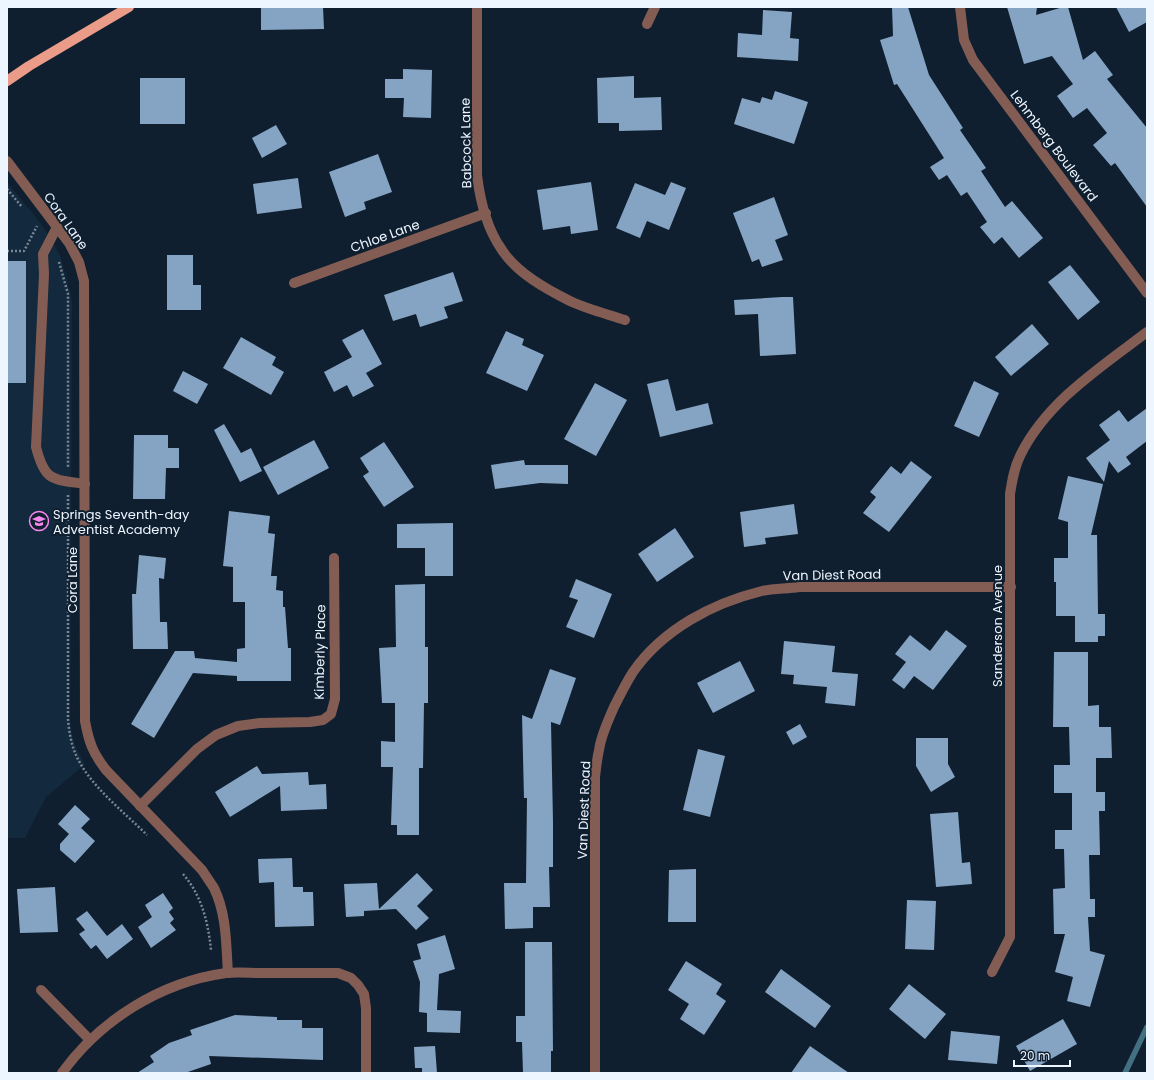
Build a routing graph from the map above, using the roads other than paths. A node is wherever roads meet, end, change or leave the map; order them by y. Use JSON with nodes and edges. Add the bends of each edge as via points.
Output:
{"nodes":[{"id":1,"x":129,"y":7,"type":"edge"},
{"id":2,"x":477,"y":7,"type":"edge"},
{"id":3,"x":655,"y":7,"type":"edge"},
{"id":4,"x":960,"y":7,"type":"edge"},
{"id":5,"x":647,"y":24,"type":"dead end"},
{"id":6,"x":7,"y":81,"type":"edge"},
{"id":7,"x":7,"y":161,"type":"edge"},
{"id":8,"x":486,"y":213,"type":"junction"},
{"id":9,"x":57,"y":227,"type":"junction"},
{"id":10,"x":294,"y":284,"type":"dead end"},
{"id":11,"x":1147,"y":293,"type":"edge"},
{"id":12,"x":625,"y":320,"type":"dead end"},
{"id":13,"x":1147,"y":332,"type":"edge"},
{"id":14,"x":84,"y":484,"type":"junction"},
{"id":15,"x":334,"y":558,"type":"dead end"},
{"id":16,"x":1010,"y":586,"type":"junction"},
{"id":17,"x":140,"y":806,"type":"junction"},
{"id":18,"x":992,"y":972,"type":"dead end"},
{"id":19,"x":228,"y":973,"type":"junction"},
{"id":20,"x":41,"y":990,"type":"dead end"},
{"id":21,"x":90,"y":1040,"type":"junction"},
{"id":22,"x":62,"y":1073,"type":"edge"},
{"id":23,"x":366,"y":1073,"type":"edge"},
{"id":24,"x":595,"y":1073,"type":"edge"}],
"edges":[{"from":1,"to":6,"type":"main road"},
{"from":2,"to":8,"type":"street","name":"Babcock Lane","via":[[478,175]]},
{"from":3,"to":5,"type":"street"},
{"from":4,"to":11,"type":"street","name":"Lehmberg Boulevard","via":[[964,40],[973,60]]},
{"from":7,"to":9,"type":"street","name":"Cora Lane"},
{"from":8,"to":10,"type":"street","name":"Chloe Lane"},
{"from":8,"to":12,"type":"street","name":"Babcock Lane","via":[[502,251],[520,270],[571,301]]},
{"from":9,"to":14,"type":"street","name":"Cora Lane","via":[[79,262],[84,281]]},
{"from":9,"to":14,"type":"street","via":[[43,254],[36,448],[46,474],[55,480]]},
{"from":13,"to":16,"type":"street","name":"Sanderson Avenue","via":[[1074,388],[1049,413],[1019,457],[1010,494]]},
{"from":14,"to":17,"type":"street","name":"Cora Lane","via":[[85,721],[88,740],[95,756],[106,770]]},
{"from":15,"to":17,"type":"street","name":"Kimberly Place","via":[[334,699],[331,714],[323,720],[310,722],[238,726],[216,735],[197,749]]},
{"from":16,"to":18,"type":"street","name":"Sanderson Avenue","via":[[1010,937]]},
{"from":16,"to":24,"type":"street","name":"Van Diest Road","via":[[799,588],[764,591],[733,599],[701,613],[652,649],[633,672],[607,722],[599,749],[595,777]]},
{"from":17,"to":19,"type":"street","name":"Cora Lane","via":[[202,870],[214,888],[226,931]]},
{"from":19,"to":21,"type":"street","via":[[172,986],[146,998]]},
{"from":19,"to":23,"type":"street","via":[[338,974],[351,978],[364,994]]},
{"from":20,"to":21,"type":"street"},
{"from":21,"to":22,"type":"street"}]}
